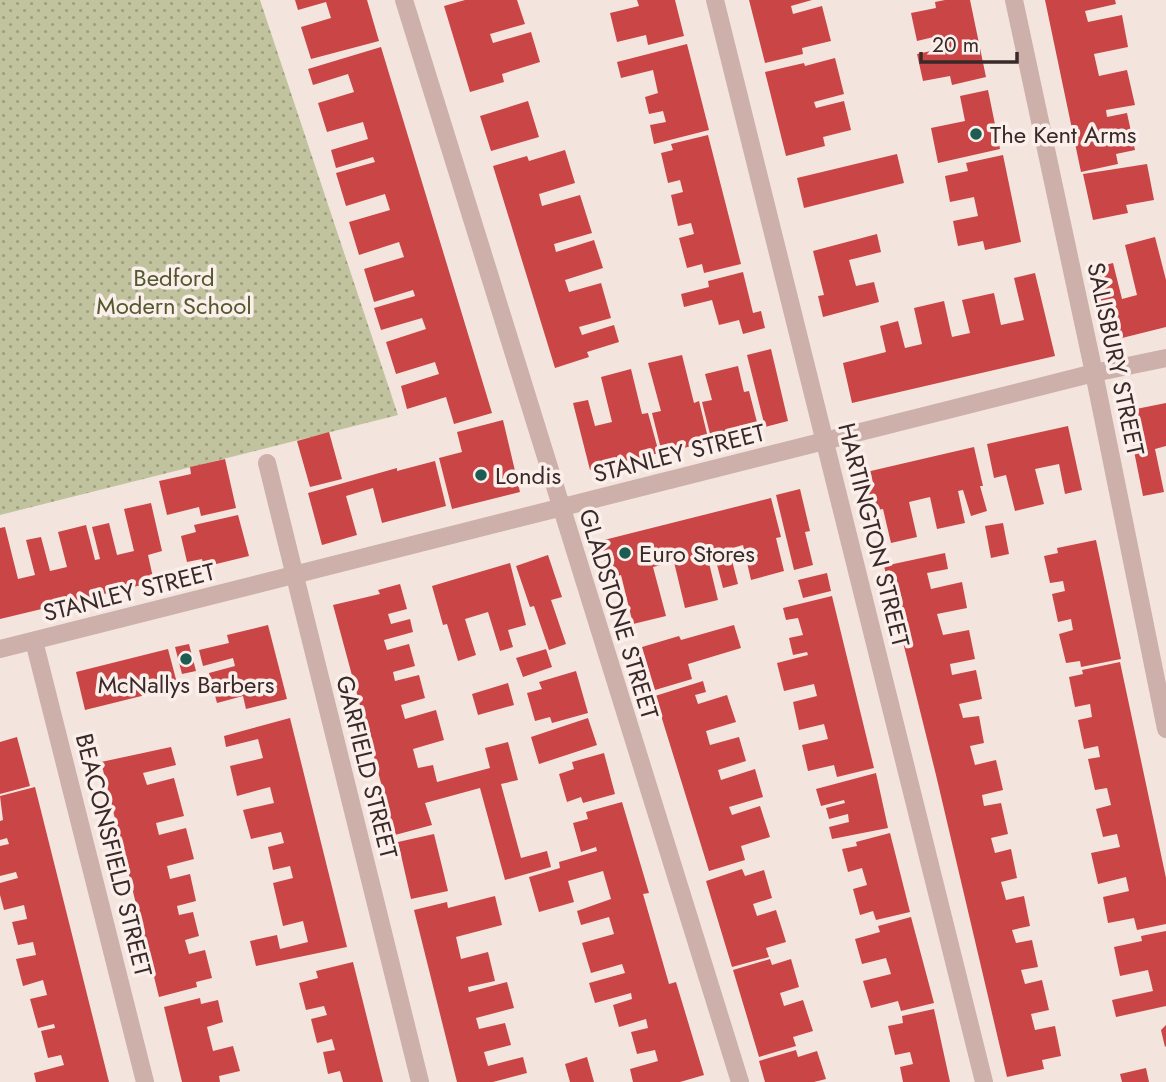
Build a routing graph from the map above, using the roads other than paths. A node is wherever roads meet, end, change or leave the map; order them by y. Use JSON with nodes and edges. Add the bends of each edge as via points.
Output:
{"nodes":[{"id":1,"x":404,"y":0,"type":"edge"},
{"id":2,"x":715,"y":0,"type":"edge"},
{"id":3,"x":1014,"y":0,"type":"edge"},
{"id":4,"x":1166,"y":358,"type":"edge"},
{"id":5,"x":1094,"y":373,"type":"junction"},
{"id":6,"x":826,"y":441,"type":"junction"},
{"id":7,"x":267,"y":463,"type":"dead end"},
{"id":8,"x":561,"y":508,"type":"junction"},
{"id":9,"x":294,"y":575,"type":"junction"},
{"id":10,"x":34,"y":641,"type":"junction"},
{"id":11,"x":0,"y":649,"type":"edge"},
{"id":12,"x":1166,"y":729,"type":"edge"},
{"id":13,"x":145,"y":1082,"type":"edge"},
{"id":14,"x":420,"y":1082,"type":"edge"},
{"id":15,"x":740,"y":1082,"type":"edge"},
{"id":16,"x":984,"y":1082,"type":"edge"}],
"edges":[{"from":1,"to":8,"type":"street","name":"GLADSTONE STREET"},
{"from":2,"to":6,"type":"street","name":"HARTINGTON STREET"},
{"from":3,"to":5,"type":"street","name":"SALISBURY STREET"},
{"from":4,"to":5,"type":"street","name":"STANLEY STREET"},
{"from":5,"to":6,"type":"street","name":"STANLEY STREET"},
{"from":5,"to":12,"type":"street","name":"SALISBURY STREET"},
{"from":6,"to":8,"type":"street","name":"STANLEY STREET"},
{"from":6,"to":16,"type":"street","name":"HARTINGTON STREET"},
{"from":7,"to":9,"type":"street","name":"GARFIELD STREET"},
{"from":8,"to":9,"type":"street","name":"STANLEY STREET"},
{"from":8,"to":15,"type":"street","name":"GLADSTONE STREET"},
{"from":9,"to":10,"type":"street","name":"STANLEY STREET"},
{"from":9,"to":14,"type":"street","name":"GARFIELD STREET"},
{"from":10,"to":11,"type":"street","name":"STANLEY STREET"},
{"from":10,"to":13,"type":"street","name":"BEACONSFIELD STREET"}]}
